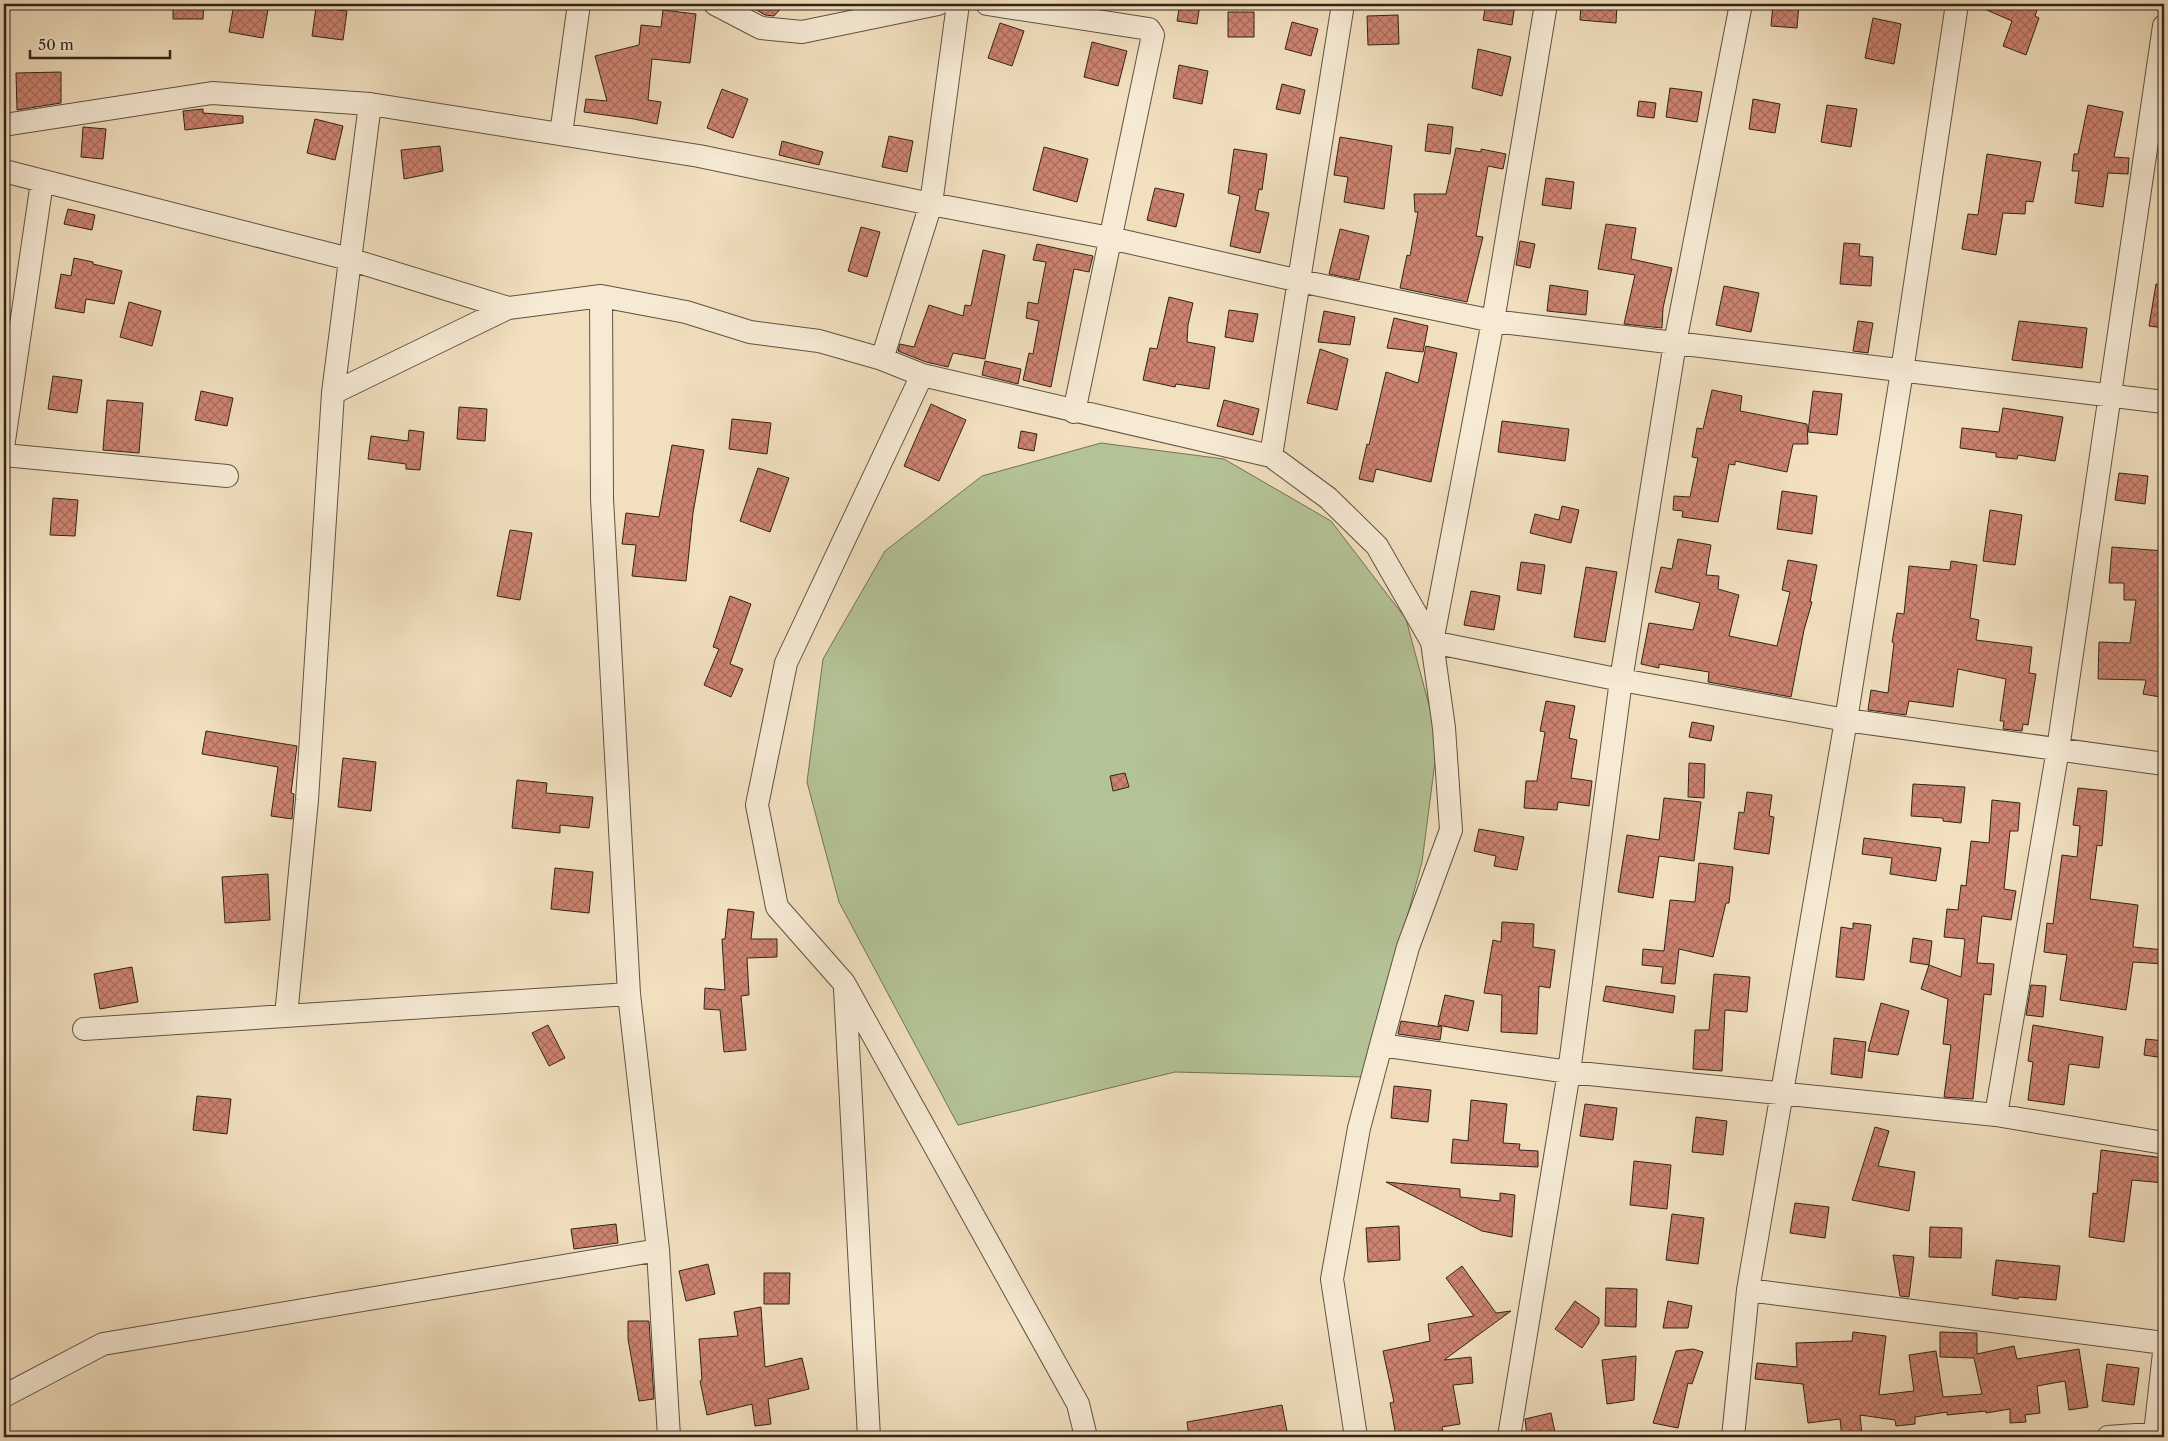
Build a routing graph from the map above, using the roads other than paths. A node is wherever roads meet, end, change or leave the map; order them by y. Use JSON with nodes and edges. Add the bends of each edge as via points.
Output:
{"nodes":[{"id":1,"x":579,"y":4,"type":"edge"},
{"id":2,"x":715,"y":4,"type":"edge"},
{"id":3,"x":938,"y":4,"type":"edge"},
{"id":4,"x":958,"y":4,"type":"edge"},
{"id":5,"x":987,"y":4,"type":"edge"},
{"id":6,"x":1343,"y":4,"type":"edge"},
{"id":7,"x":1546,"y":4,"type":"edge"},
{"id":8,"x":1740,"y":4,"type":"edge"},
{"id":9,"x":1957,"y":4,"type":"edge"},
{"id":10,"x":2164,"y":26,"type":"edge"},
{"id":11,"x":2159,"y":92,"type":"edge"},
{"id":12,"x":370,"y":104,"type":"junction"},
{"id":13,"x":4,"y":125,"type":"edge"},
{"id":14,"x":561,"y":134,"type":"junction"},
{"id":15,"x":4,"y":171,"type":"edge"},
{"id":16,"x":42,"y":182,"type":"junction"},
{"id":17,"x":931,"y":204,"type":"junction"},
{"id":18,"x":1110,"y":238,"type":"junction"},
{"id":19,"x":349,"y":259,"type":"junction"},
{"id":20,"x":1300,"y":281,"type":"junction"},
{"id":21,"x":600,"y":296,"type":"junction"},
{"id":22,"x":508,"y":308,"type":"junction"},
{"id":23,"x":1493,"y":322,"type":"junction"},
{"id":24,"x":1675,"y":343,"type":"junction"},
{"id":25,"x":882,"y":359,"type":"junction"},
{"id":26,"x":1902,"y":371,"type":"junction"},
{"id":27,"x":922,"y":376,"type":"junction"},
{"id":28,"x":333,"y":393,"type":"junction"},
{"id":29,"x":2109,"y":395,"type":"junction"},
{"id":30,"x":2164,"y":402,"type":"edge"},
{"id":31,"x":1074,"y":412,"type":"junction"},
{"id":32,"x":4,"y":441,"type":"edge"},
{"id":33,"x":4,"y":455,"type":"edge"},
{"id":34,"x":1271,"y":456,"type":"junction"},
{"id":35,"x":227,"y":476,"type":"dead end"},
{"id":36,"x":1432,"y":642,"type":"junction"},
{"id":37,"x":1620,"y":680,"type":"junction"},
{"id":38,"x":1846,"y":720,"type":"junction"},
{"id":39,"x":2058,"y":749,"type":"junction"},
{"id":40,"x":2164,"y":764,"type":"edge"},
{"id":41,"x":844,"y":983,"type":"junction"},
{"id":42,"x":629,"y":994,"type":"junction"},
{"id":43,"x":286,"y":1016,"type":"junction"},
{"id":44,"x":84,"y":1029,"type":"dead end"},
{"id":45,"x":1381,"y":1045,"type":"junction"},
{"id":46,"x":1569,"y":1072,"type":"junction"},
{"id":47,"x":1782,"y":1092,"type":"junction"},
{"id":48,"x":1996,"y":1115,"type":"junction"},
{"id":49,"x":2164,"y":1143,"type":"edge"},
{"id":50,"x":658,"y":1250,"type":"junction"},
{"id":51,"x":1748,"y":1290,"type":"junction"},
{"id":52,"x":2164,"y":1342,"type":"edge"},
{"id":53,"x":2164,"y":1353,"type":"edge"},
{"id":54,"x":4,"y":1396,"type":"edge"},
{"id":55,"x":2160,"y":1433,"type":"edge"},
{"id":56,"x":669,"y":1437,"type":"edge"},
{"id":57,"x":869,"y":1437,"type":"edge"},
{"id":58,"x":1086,"y":1437,"type":"edge"},
{"id":59,"x":1356,"y":1437,"type":"edge"},
{"id":60,"x":1509,"y":1437,"type":"edge"},
{"id":61,"x":1733,"y":1437,"type":"edge"},
{"id":62,"x":2108,"y":1437,"type":"edge"}],
"edges":[{"from":1,"to":14,"type":"street"},
{"from":2,"to":3,"type":"street","via":[[761,28],[802,32]]},
{"from":4,"to":17,"type":"street"},
{"from":5,"to":18,"type":"street","via":[[1151,31]]},
{"from":6,"to":20,"type":"street"},
{"from":7,"to":23,"type":"street"},
{"from":8,"to":24,"type":"street"},
{"from":9,"to":26,"type":"street"},
{"from":10,"to":11,"type":"street"},
{"from":11,"to":29,"type":"street"},
{"from":12,"to":13,"type":"street","via":[[212,93]]},
{"from":12,"to":14,"type":"street"},
{"from":12,"to":19,"type":"street"},
{"from":14,"to":17,"type":"street","via":[[699,156]]},
{"from":15,"to":16,"type":"street"},
{"from":16,"to":19,"type":"street"},
{"from":16,"to":32,"type":"street"},
{"from":17,"to":18,"type":"street"},
{"from":17,"to":25,"type":"street"},
{"from":18,"to":20,"type":"street"},
{"from":18,"to":31,"type":"street"},
{"from":19,"to":22,"type":"street"},
{"from":19,"to":28,"type":"street"},
{"from":20,"to":23,"type":"street"},
{"from":20,"to":34,"type":"street"},
{"from":21,"to":22,"type":"street"},
{"from":21,"to":25,"type":"street","via":[[686,312],[750,332],[819,341]]},
{"from":21,"to":42,"type":"street","via":[[602,499]]},
{"from":22,"to":28,"type":"street"},
{"from":23,"to":24,"type":"street"},
{"from":23,"to":36,"type":"street"},
{"from":24,"to":26,"type":"street"},
{"from":24,"to":37,"type":"street"},
{"from":25,"to":27,"type":"street"},
{"from":26,"to":29,"type":"street"},
{"from":26,"to":38,"type":"street"},
{"from":27,"to":31,"type":"street"},
{"from":27,"to":41,"type":"street","via":[[786,663],[757,805],[777,907]]},
{"from":28,"to":43,"type":"street","via":[[307,800]]},
{"from":29,"to":30,"type":"street"},
{"from":29,"to":39,"type":"street"},
{"from":31,"to":34,"type":"street"},
{"from":33,"to":35,"type":"street"},
{"from":34,"to":36,"type":"street","via":[[1328,498],[1377,546]]},
{"from":36,"to":37,"type":"street"},
{"from":36,"to":45,"type":"street","via":[[1444,728],[1450,830],[1408,947]]},
{"from":37,"to":38,"type":"street"},
{"from":37,"to":46,"type":"street"},
{"from":38,"to":39,"type":"street"},
{"from":38,"to":47,"type":"street"},
{"from":39,"to":40,"type":"street"},
{"from":39,"to":48,"type":"street"},
{"from":41,"to":57,"type":"street"},
{"from":41,"to":58,"type":"street","via":[[1078,1404]]},
{"from":42,"to":43,"type":"street"},
{"from":42,"to":50,"type":"street"},
{"from":43,"to":44,"type":"street"},
{"from":45,"to":46,"type":"street"},
{"from":45,"to":59,"type":"street","via":[[1359,1128],[1332,1279]]},
{"from":46,"to":47,"type":"street"},
{"from":46,"to":60,"type":"street"},
{"from":47,"to":48,"type":"street"},
{"from":47,"to":51,"type":"street"},
{"from":48,"to":49,"type":"street"},
{"from":50,"to":54,"type":"street","via":[[103,1344]]},
{"from":50,"to":56,"type":"street"},
{"from":51,"to":52,"type":"street"},
{"from":51,"to":61,"type":"street"},
{"from":53,"to":55,"type":"street"},
{"from":55,"to":62,"type":"street"}]}
